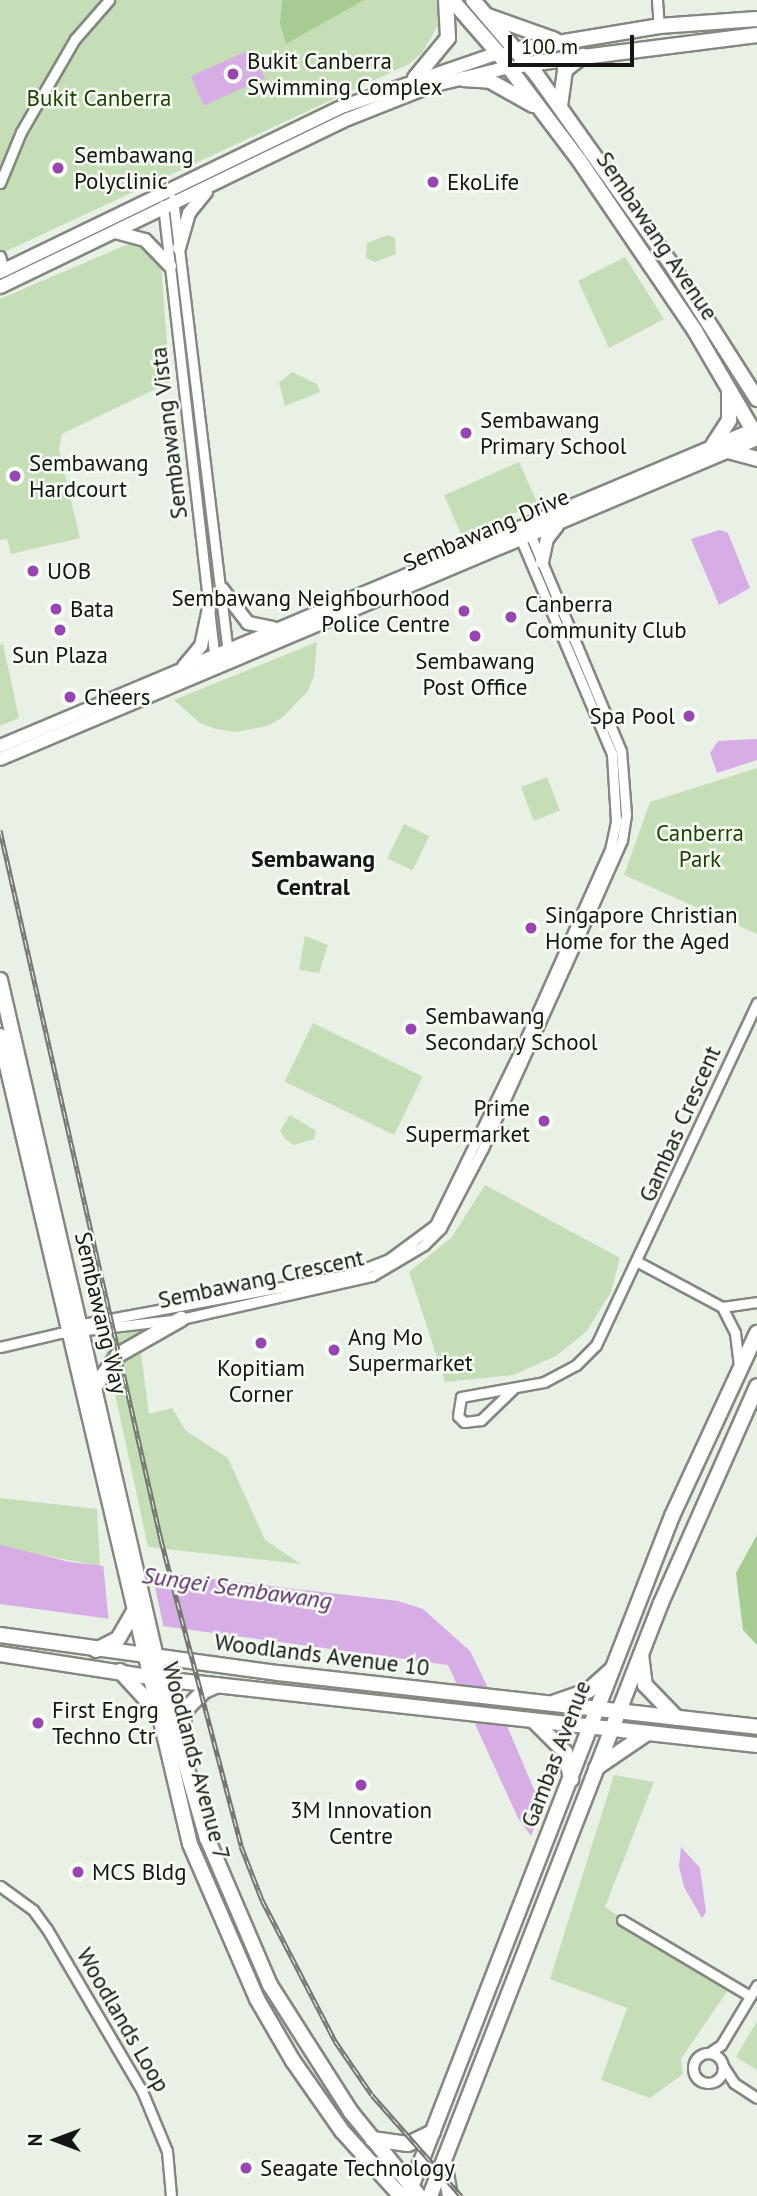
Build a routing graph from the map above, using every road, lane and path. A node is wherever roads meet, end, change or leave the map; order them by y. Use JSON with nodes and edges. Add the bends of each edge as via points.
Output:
{"nodes":[{"id":1,"x":109,"y":0,"type":"edge"},
{"id":2,"x":446,"y":0,"type":"edge"},
{"id":3,"x":452,"y":0,"type":"edge"},
{"id":4,"x":473,"y":0,"type":"edge"},
{"id":5,"x":657,"y":0,"type":"edge"},
{"id":6,"x":487,"y":16,"type":"junction"},
{"id":7,"x":757,"y":19,"type":"edge"},
{"id":8,"x":659,"y":26,"type":"junction"},
{"id":9,"x":757,"y":35,"type":"edge"},
{"id":10,"x":556,"y":41,"type":"junction"},
{"id":11,"x":516,"y":49,"type":"junction"},
{"id":12,"x":498,"y":53,"type":"junction"},
{"id":13,"x":587,"y":54,"type":"junction"},
{"id":14,"x":527,"y":63,"type":"junction"},
{"id":15,"x":509,"y":67,"type":"junction"},
{"id":16,"x":415,"y":78,"type":"junction"},
{"id":17,"x":463,"y":79,"type":"junction"},
{"id":18,"x":538,"y":107,"type":"junction"},
{"id":19,"x":560,"y":108,"type":"junction"},
{"id":20,"x":217,"y":179,"type":"junction"},
{"id":21,"x":0,"y":183,"type":"edge"},
{"id":22,"x":167,"y":200,"type":"junction"},
{"id":23,"x":115,"y":232,"type":"junction"},
{"id":24,"x":179,"y":248,"type":"junction"},
{"id":25,"x":0,"y":256,"type":"edge"},
{"id":26,"x":170,"y":266,"type":"junction"},
{"id":27,"x":2,"y":271,"type":"edge"},
{"id":28,"x":0,"y":287,"type":"edge"},
{"id":29,"x":727,"y":382,"type":"junction"},
{"id":30,"x":755,"y":393,"type":"edge"},
{"id":31,"x":756,"y":433,"type":"edge"},
{"id":32,"x":713,"y":445,"type":"junction"},
{"id":33,"x":728,"y":451,"type":"junction"},
{"id":34,"x":757,"y":459,"type":"edge"},
{"id":35,"x":565,"y":519,"type":"junction"},
{"id":36,"x":524,"y":532,"type":"junction"},
{"id":37,"x":542,"y":562,"type":"junction"},
{"id":38,"x":222,"y":589,"type":"junction"},
{"id":39,"x":209,"y":608,"type":"junction"},
{"id":40,"x":276,"y":629,"type":"junction"},
{"id":41,"x":228,"y":654,"type":"junction"},
{"id":42,"x":215,"y":660,"type":"junction"},
{"id":43,"x":182,"y":668,"type":"junction"},
{"id":44,"x":0,"y":746,"type":"edge"},
{"id":45,"x":0,"y":759,"type":"edge"},
{"id":46,"x":0,"y":980,"type":"edge"},
{"id":47,"x":757,"y":1003,"type":"edge"},
{"id":48,"x":0,"y":1036,"type":"edge"},
{"id":49,"x":638,"y":1262,"type":"junction"},
{"id":50,"x":757,"y":1302,"type":"edge"},
{"id":51,"x":722,"y":1307,"type":"junction"},
{"id":52,"x":181,"y":1319,"type":"junction"},
{"id":53,"x":72,"y":1330,"type":"junction"},
{"id":54,"x":757,"y":1333,"type":"edge"},
{"id":55,"x":0,"y":1347,"type":"edge"},
{"id":56,"x":738,"y":1372,"type":"junction"},
{"id":57,"x":95,"y":1386,"type":"junction"},
{"id":58,"x":757,"y":1386,"type":"edge"},
{"id":59,"x":513,"y":1389,"type":"junction"},
{"id":60,"x":124,"y":1546,"type":"junction"},
{"id":61,"x":133,"y":1613,"type":"junction"},
{"id":62,"x":144,"y":1630,"type":"junction"},
{"id":63,"x":0,"y":1635,"type":"edge"},
{"id":64,"x":96,"y":1650,"type":"junction"},
{"id":65,"x":641,"y":1653,"type":"junction"},
{"id":66,"x":0,"y":1654,"type":"edge"},
{"id":67,"x":151,"y":1657,"type":"junction"},
{"id":68,"x":615,"y":1665,"type":"junction"},
{"id":69,"x":118,"y":1670,"type":"junction"},
{"id":70,"x":155,"y":1678,"type":"junction"},
{"id":71,"x":219,"y":1685,"type":"junction"},
{"id":72,"x":551,"y":1703,"type":"junction"},
{"id":73,"x":598,"y":1709,"type":"junction"},
{"id":74,"x":618,"y":1712,"type":"junction"},
{"id":75,"x":159,"y":1718,"type":"junction"},
{"id":76,"x":678,"y":1719,"type":"junction"},
{"id":77,"x":533,"y":1721,"type":"junction"},
{"id":78,"x":592,"y":1727,"type":"junction"},
{"id":79,"x":757,"y":1727,"type":"edge"},
{"id":80,"x":611,"y":1729,"type":"junction"},
{"id":81,"x":178,"y":1734,"type":"junction"},
{"id":82,"x":647,"y":1734,"type":"junction"},
{"id":83,"x":757,"y":1745,"type":"edge"},
{"id":84,"x":596,"y":1768,"type":"junction"},
{"id":85,"x":571,"y":1780,"type":"junction"},
{"id":86,"x":0,"y":1885,"type":"edge"},
{"id":87,"x":622,"y":1920,"type":"dead end"},
{"id":88,"x":757,"y":1985,"type":"edge"},
{"id":89,"x":750,"y":1996,"type":"junction"},
{"id":90,"x":721,"y":2045,"type":"junction"},
{"id":91,"x":709,"y":2053,"type":"junction"},
{"id":92,"x":721,"y":2061,"type":"junction"},
{"id":93,"x":715,"y":2082,"type":"junction"},
{"id":94,"x":734,"y":2084,"type":"junction"},
{"id":95,"x":757,"y":2098,"type":"edge"},
{"id":96,"x":433,"y":2133,"type":"junction"},
{"id":97,"x":372,"y":2139,"type":"junction"},
{"id":98,"x":444,"y":2161,"type":"junction"},
{"id":99,"x":369,"y":2162,"type":"junction"},
{"id":100,"x":410,"y":2194,"type":"edge"},
{"id":101,"x":171,"y":2196,"type":"edge"},
{"id":102,"x":384,"y":2196,"type":"edge"},
{"id":103,"x":430,"y":2196,"type":"edge"},
{"id":104,"x":450,"y":2196,"type":"edge"}],
"edges":[{"from":1,"to":21,"type":"street","via":[[75,39],[21,132]]},
{"from":2,"to":16,"type":"main road","via":[[448,38]]},
{"from":3,"to":12,"type":"main road","name":"Sembawang Avenue"},
{"from":4,"to":6,"type":"main road","name":"Sembawang Avenue"},
{"from":5,"to":8,"type":"street"},
{"from":6,"to":10,"type":"main road"},
{"from":6,"to":11,"type":"main road","name":"Sembawang Avenue"},
{"from":7,"to":8,"type":"main road"},
{"from":8,"to":10,"type":"main road"},
{"from":9,"to":13,"type":"main road"},
{"from":10,"to":11,"type":"main road"},
{"from":11,"to":12,"type":"main road"},
{"from":11,"to":14,"type":"main road","name":"Sembawang Avenue"},
{"from":12,"to":15,"type":"main road","name":"Sembawang Avenue"},
{"from":12,"to":16,"type":"main road"},
{"from":13,"to":14,"type":"main road"},
{"from":13,"to":19,"type":"main road","via":[[565,70]]},
{"from":14,"to":15,"type":"main road"},
{"from":14,"to":19,"type":"main road","name":"Sembawang Avenue"},
{"from":15,"to":17,"type":"main road"},
{"from":15,"to":18,"type":"main road","name":"Sembawang Avenue"},
{"from":16,"to":20,"type":"main road","via":[[344,106]]},
{"from":17,"to":18,"type":"main road","via":[[490,81]]},
{"from":17,"to":20,"type":"main road","via":[[431,86],[348,119]]},
{"from":18,"to":29,"type":"main road","name":"Sembawang Avenue","via":[[579,160]]},
{"from":19,"to":30,"type":"main road","name":"Sembawang Avenue","via":[[671,264]]},
{"from":20,"to":22,"type":"main road"},
{"from":20,"to":24,"type":"main road","via":[[188,213]]},
{"from":22,"to":23,"type":"main road"},
{"from":22,"to":24,"type":"street","name":"Sembawang Vista"},
{"from":22,"to":26,"type":"street","name":"Sembawang Vista"},
{"from":22,"to":27,"type":"main road"},
{"from":23,"to":26,"type":"main road","via":[[145,240]]},
{"from":23,"to":28,"type":"main road"},
{"from":24,"to":38,"type":"street","name":"Sembawang Vista"},
{"from":25,"to":27,"type":"street"},
{"from":26,"to":39,"type":"street","name":"Sembawang Vista"},
{"from":29,"to":31,"type":"main road","name":"Sembawang Avenue"},
{"from":29,"to":32,"type":"main road","via":[[729,420]]},
{"from":31,"to":32,"type":"main road","name":"Sembawang Drive"},
{"from":31,"to":33,"type":"main road","name":"Sembawang Drive"},
{"from":32,"to":36,"type":"main road","name":"Sembawang Drive"},
{"from":33,"to":34,"type":"main road"},
{"from":33,"to":35,"type":"main road","name":"Sembawang Drive"},
{"from":35,"to":36,"type":"main road","name":"Sembawang Drive"},
{"from":35,"to":37,"type":"main road","via":[[551,531]]},
{"from":36,"to":37,"type":"street","name":"Sembawang Crescent"},
{"from":36,"to":40,"type":"main road","name":"Sembawang Drive"},
{"from":36,"to":41,"type":"main road","name":"Sembawang Drive"},
{"from":36,"to":53,"type":"street","name":"Sembawang Crescent","via":[[612,754],[616,821],[610,849],[564,954],[435,1225],[389,1259],[351,1274]]},
{"from":37,"to":52,"type":"street","name":"Sembawang Crescent","via":[[621,751],[626,814],[622,840],[483,1148],[441,1228],[388,1269],[333,1286]]},
{"from":38,"to":40,"type":"main road","via":[[248,623]]},
{"from":38,"to":41,"type":"street","name":"Sembawang Vista"},
{"from":39,"to":42,"type":"street","name":"Sembawang Vista"},
{"from":39,"to":43,"type":"main road","via":[[201,646]]},
{"from":40,"to":41,"type":"main road","name":"Sembawang Drive"},
{"from":41,"to":42,"type":"main road","name":"Sembawang Drive"},
{"from":42,"to":43,"type":"main road","name":"Sembawang Drive"},
{"from":42,"to":45,"type":"main road","name":"Sembawang Drive"},
{"from":43,"to":44,"type":"main road","name":"Sembawang Drive"},
{"from":46,"to":53,"type":"main road","name":"Sembawang Way"},
{"from":47,"to":49,"type":"street","name":"Gambas Crescent"},
{"from":48,"to":53,"type":"main road","name":"Sembawang Way"},
{"from":49,"to":51,"type":"street"},
{"from":49,"to":59,"type":"street","name":"Gambas Crescent","via":[[591,1351],[556,1377]]},
{"from":50,"to":51,"type":"street"},
{"from":51,"to":56,"type":"street","via":[[735,1333]]},
{"from":52,"to":53,"type":"street","name":"Sembawang Crescent"},
{"from":52,"to":57,"type":"main road","via":[[118,1355]]},
{"from":53,"to":55,"type":"street"},
{"from":53,"to":57,"type":"main road","name":"Sembawang Way"},
{"from":53,"to":60,"type":"main road","name":"Sembawang Way"},
{"from":54,"to":56,"type":"main road","name":"Gambas Avenue"},
{"from":56,"to":68,"type":"main road","name":"Gambas Avenue","via":[[672,1516]]},
{"from":57,"to":60,"type":"main road","name":"Sembawang Way"},
{"from":58,"to":65,"type":"main road","name":"Gambas Avenue"},
{"from":59,"to":59,"type":"street","name":"Gambas Crescent","via":[[481,1420],[464,1422],[458,1416],[461,1397]]},
{"from":60,"to":61,"type":"main road","name":"Sembawang Way"},
{"from":60,"to":62,"type":"main road","name":"Sembawang Way"},
{"from":61,"to":62,"type":"main road","name":"Sembawang Way"},
{"from":61,"to":64,"type":"main road","via":[[118,1639]]},
{"from":62,"to":67,"type":"main road","name":"Sembawang Way"},
{"from":63,"to":64,"type":"main road","name":"Woodlands Avenue 10"},
{"from":64,"to":67,"type":"main road","name":"Woodlands Avenue 10"},
{"from":65,"to":74,"type":"main road","name":"Gambas Avenue"},
{"from":65,"to":76,"type":"main road","via":[[645,1685]]},
{"from":66,"to":69,"type":"main road","name":"Woodlands Avenue 10"},
{"from":67,"to":70,"type":"main road","name":"Woodlands Avenue 7"},
{"from":67,"to":72,"type":"main road","name":"Woodlands Avenue 10"},
{"from":68,"to":72,"type":"main road","via":[[589,1690]]},
{"from":68,"to":73,"type":"main road","name":"Gambas Avenue"},
{"from":69,"to":70,"type":"main road","name":"Woodlands Avenue 10"},
{"from":69,"to":75,"type":"main road","via":[[147,1695]]},
{"from":70,"to":71,"type":"main road","name":"Woodlands Avenue 10"},
{"from":70,"to":75,"type":"main road","name":"Woodlands Avenue 7"},
{"from":70,"to":81,"type":"main road","name":"Woodlands Avenue 7"},
{"from":71,"to":77,"type":"main road","name":"Woodlands Avenue 10"},
{"from":71,"to":81,"type":"main road","via":[[204,1691],[188,1707]]},
{"from":72,"to":73,"type":"main road","name":"Woodlands Avenue 10"},
{"from":73,"to":74,"type":"main road","name":"Woodlands Avenue 10"},
{"from":73,"to":78,"type":"main road","name":"Gambas Avenue"},
{"from":74,"to":76,"type":"main road","name":"Woodlands Avenue 10"},
{"from":74,"to":80,"type":"main road","name":"Gambas Avenue"},
{"from":75,"to":99,"type":"main road","name":"Woodlands Avenue 7","via":[[190,1844],[257,1999],[293,2061]]},
{"from":76,"to":79,"type":"main road","name":"Woodlands Avenue 10"},
{"from":77,"to":78,"type":"main road","name":"Woodlands Avenue 10"},
{"from":77,"to":85,"type":"main road","via":[[565,1752]]},
{"from":78,"to":80,"type":"main road","name":"Woodlands Avenue 10"},
{"from":78,"to":85,"type":"main road","name":"Gambas Avenue"},
{"from":80,"to":82,"type":"main road","name":"Woodlands Avenue 10"},
{"from":80,"to":84,"type":"main road","name":"Gambas Avenue"},
{"from":81,"to":97,"type":"main road","name":"Woodlands Avenue 7","via":[[211,1849],[270,1985]]},
{"from":82,"to":83,"type":"main road","name":"Woodlands Avenue 10"},
{"from":82,"to":84,"type":"main road"},
{"from":84,"to":98,"type":"main road","name":"Gambas Avenue"},
{"from":85,"to":96,"type":"main road","name":"Gambas Avenue"},
{"from":86,"to":101,"type":"street","name":"Woodlands Loop","via":[[33,1910],[47,1929],[142,2091],[167,2151]]},
{"from":87,"to":89,"type":"street"},
{"from":88,"to":89,"type":"street"},
{"from":89,"to":90,"type":"street"},
{"from":90,"to":91,"type":"street"},
{"from":90,"to":92,"type":"street"},
{"from":91,"to":92,"type":"street"},
{"from":91,"to":93,"type":"street","via":[[695,2060],[694,2073],[704,2083]]},
{"from":92,"to":93,"type":"street"},
{"from":92,"to":94,"type":"street"},
{"from":93,"to":94,"type":"street"},
{"from":94,"to":95,"type":"street"},
{"from":96,"to":97,"type":"main road","via":[[408,2144]]},
{"from":96,"to":100,"type":"main road","name":"Gambas Avenue"},
{"from":97,"to":100,"type":"main road","name":"Woodlands Avenue 7"},
{"from":98,"to":103,"type":"main road","name":"Gambas Avenue"},
{"from":98,"to":104,"type":"main road"},
{"from":99,"to":100,"type":"main road","name":"Woodlands Avenue 7"},
{"from":99,"to":102,"type":"main road"}]}
